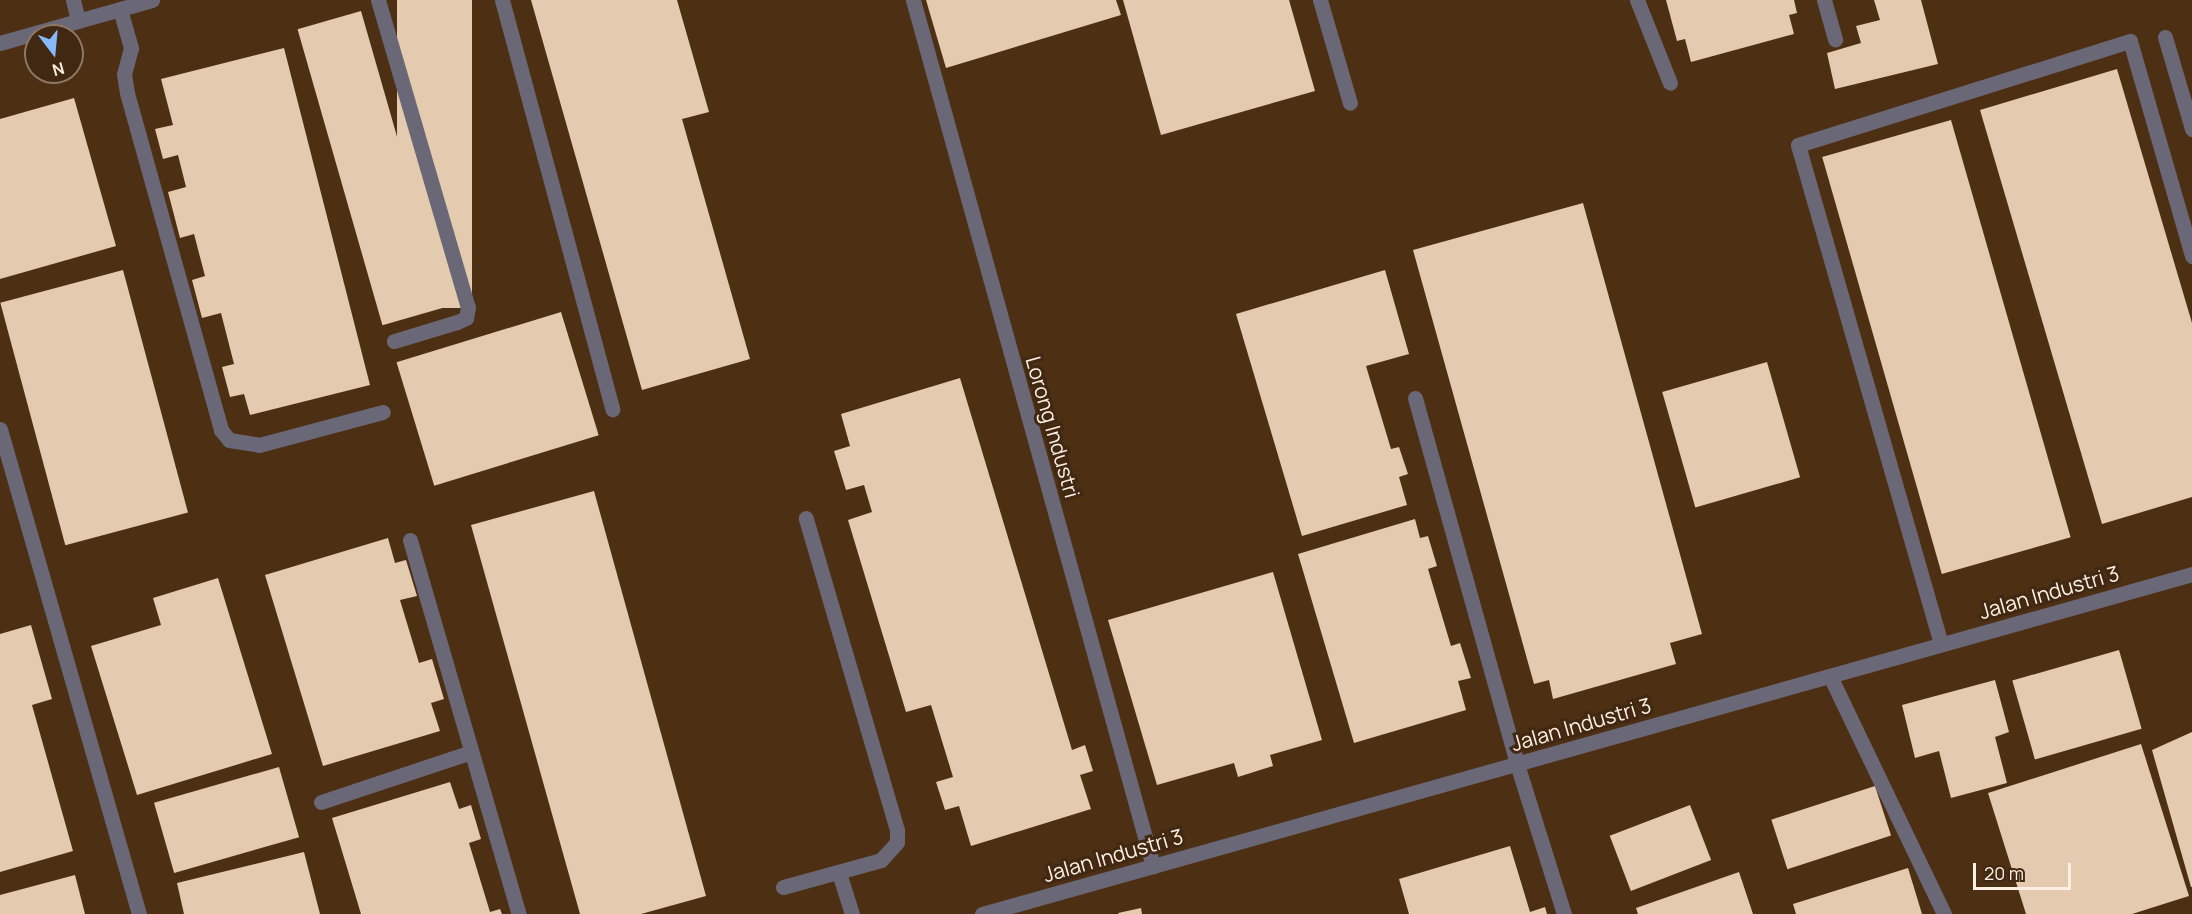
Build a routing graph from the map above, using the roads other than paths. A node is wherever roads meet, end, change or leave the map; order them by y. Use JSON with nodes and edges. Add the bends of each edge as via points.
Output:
{"nodes":[{"id":1,"x":73,"y":0,"type":"edge"},
{"id":2,"x":152,"y":0,"type":"edge"},
{"id":3,"x":378,"y":0,"type":"edge"},
{"id":4,"x":502,"y":0,"type":"edge"},
{"id":5,"x":912,"y":0,"type":"edge"},
{"id":6,"x":1320,"y":0,"type":"edge"},
{"id":7,"x":1637,"y":0,"type":"edge"},
{"id":8,"x":1824,"y":0,"type":"edge"},
{"id":9,"x":120,"y":9,"type":"junction"},
{"id":10,"x":78,"y":20,"type":"junction"},
{"id":11,"x":2165,"y":37,"type":"dead end"},
{"id":12,"x":1835,"y":39,"type":"dead end"},
{"id":13,"x":0,"y":43,"type":"edge"},
{"id":14,"x":1670,"y":83,"type":"dead end"},
{"id":15,"x":1350,"y":104,"type":"dead end"},
{"id":16,"x":2192,"y":129,"type":"edge"},
{"id":17,"x":2192,"y":256,"type":"edge"},
{"id":18,"x":394,"y":341,"type":"dead end"},
{"id":19,"x":1415,"y":398,"type":"dead end"},
{"id":20,"x":612,"y":409,"type":"dead end"},
{"id":21,"x":383,"y":412,"type":"dead end"},
{"id":22,"x":0,"y":429,"type":"edge"},
{"id":23,"x":806,"y":518,"type":"dead end"},
{"id":24,"x":410,"y":540,"type":"dead end"},
{"id":25,"x":2192,"y":574,"type":"edge"},
{"id":26,"x":1941,"y":644,"type":"junction"},
{"id":27,"x":1830,"y":676,"type":"junction"},
{"id":28,"x":471,"y":752,"type":"junction"},
{"id":29,"x":1517,"y":764,"type":"junction"},
{"id":30,"x":321,"y":802,"type":"dead end"},
{"id":31,"x":1154,"y":866,"type":"junction"},
{"id":32,"x":839,"y":873,"type":"junction"},
{"id":33,"x":783,"y":887,"type":"dead end"},
{"id":34,"x":139,"y":914,"type":"edge"},
{"id":35,"x":519,"y":914,"type":"edge"},
{"id":36,"x":852,"y":914,"type":"edge"},
{"id":37,"x":982,"y":914,"type":"edge"},
{"id":38,"x":1564,"y":914,"type":"edge"},
{"id":39,"x":1944,"y":914,"type":"edge"}],
"edges":[{"from":1,"to":10,"type":"street"},
{"from":2,"to":9,"type":"street"},
{"from":3,"to":18,"type":"street","via":[[468,307],[465,318],[457,322]]},
{"from":4,"to":20,"type":"street"},
{"from":5,"to":31,"type":"street","name":"Lorong Industri"},
{"from":6,"to":15,"type":"street"},
{"from":7,"to":14,"type":"street"},
{"from":8,"to":12,"type":"street"},
{"from":9,"to":10,"type":"street"},
{"from":9,"to":21,"type":"street","via":[[131,48],[124,74],[127,93],[221,430],[229,440],[259,445]]},
{"from":10,"to":13,"type":"street"},
{"from":11,"to":16,"type":"street"},
{"from":17,"to":26,"type":"street","via":[[2130,41],[1798,145]]},
{"from":19,"to":29,"type":"street"},
{"from":22,"to":34,"type":"street"},
{"from":23,"to":32,"type":"street","via":[[897,830],[897,842],[891,853]]},
{"from":24,"to":28,"type":"street"},
{"from":25,"to":26,"type":"street","name":"Jalan Industri 3"},
{"from":26,"to":27,"type":"street","name":"Jalan Industri 3"},
{"from":27,"to":29,"type":"street","name":"Jalan Industri 3"},
{"from":27,"to":39,"type":"street"},
{"from":28,"to":30,"type":"street"},
{"from":28,"to":35,"type":"street"},
{"from":29,"to":31,"type":"street","name":"Jalan Industri 3"},
{"from":29,"to":38,"type":"street"},
{"from":31,"to":37,"type":"street","name":"Jalan Industri 3"},
{"from":32,"to":33,"type":"street"},
{"from":32,"to":36,"type":"street"}]}
